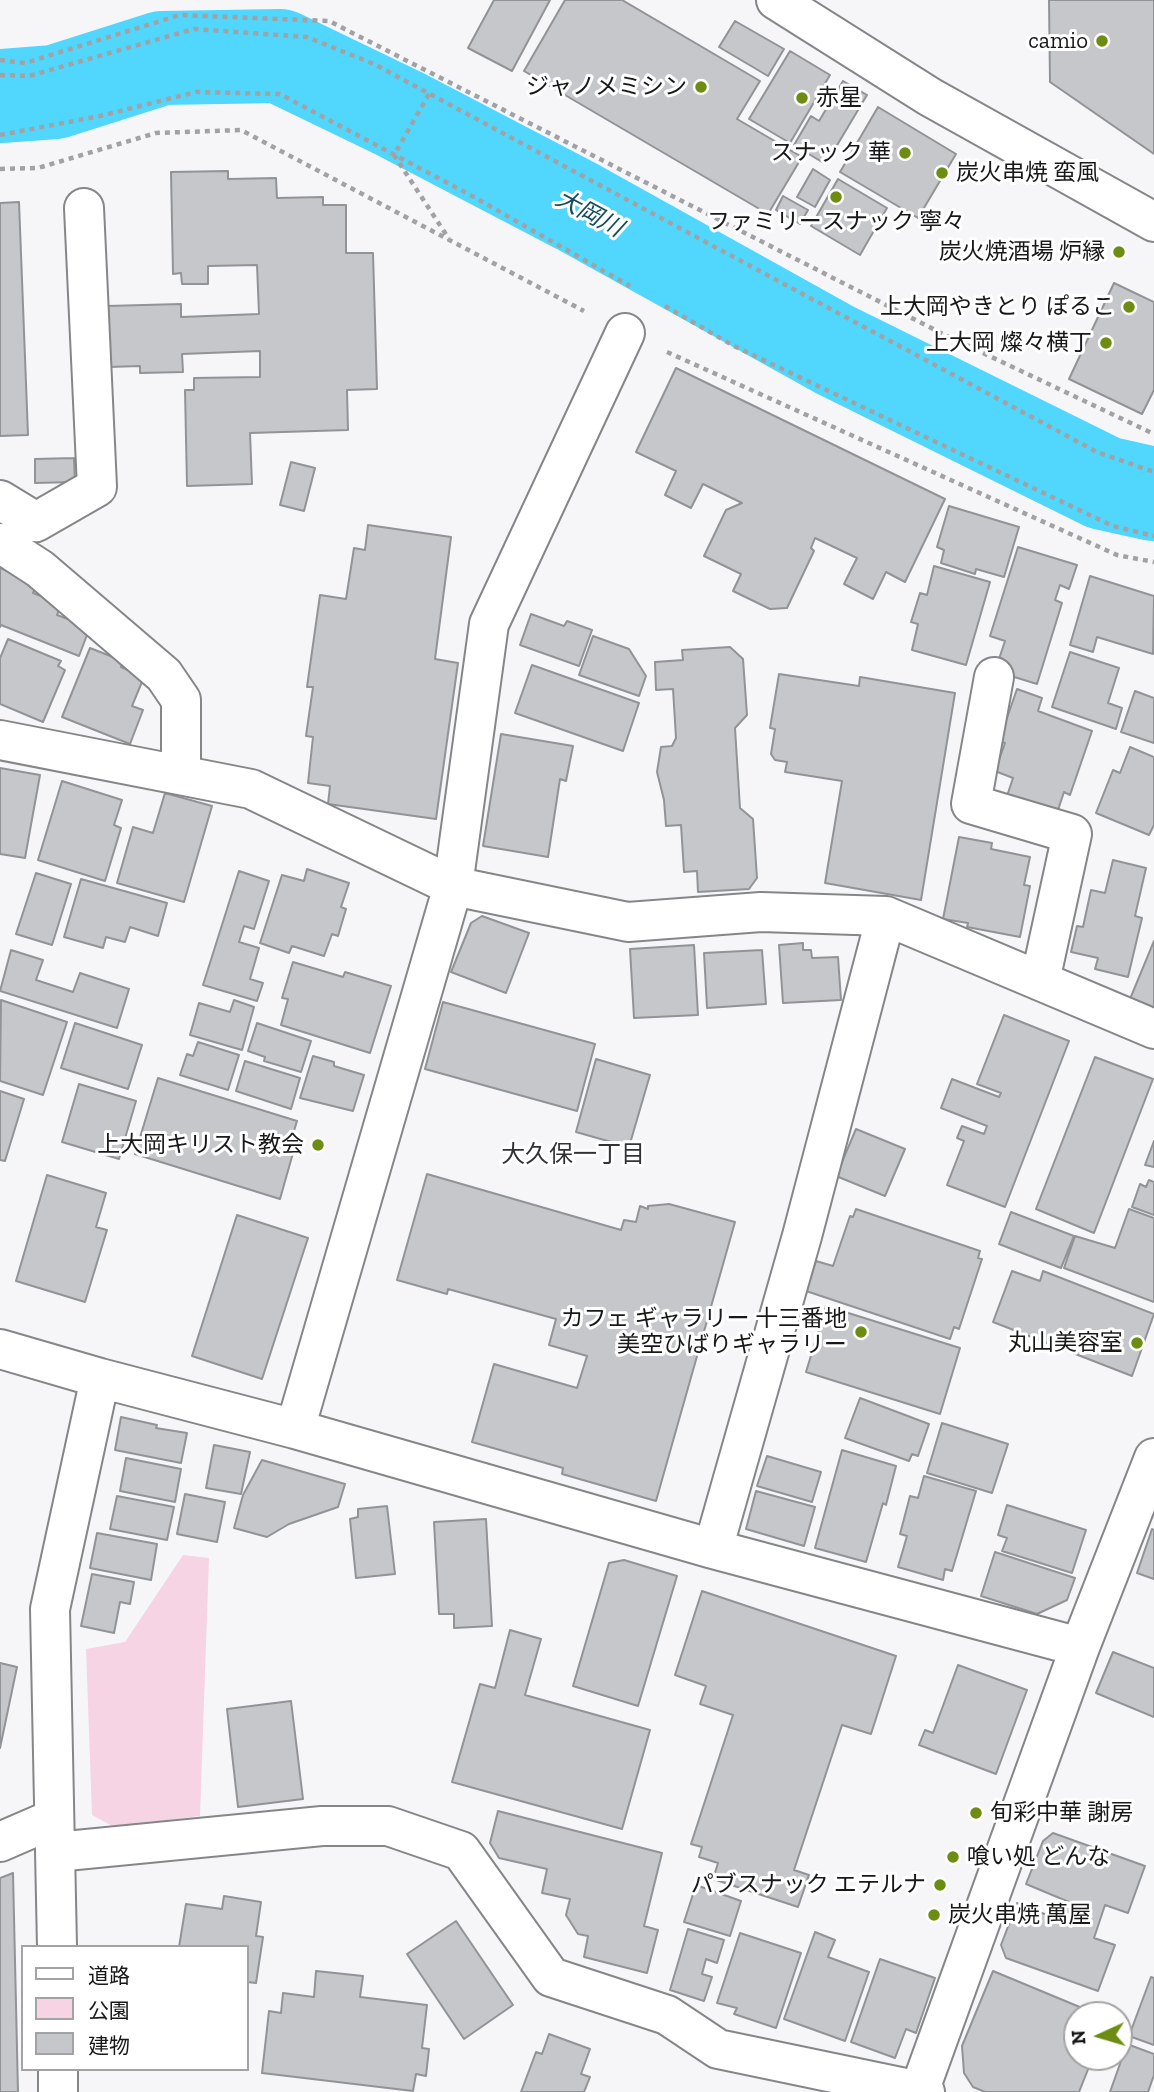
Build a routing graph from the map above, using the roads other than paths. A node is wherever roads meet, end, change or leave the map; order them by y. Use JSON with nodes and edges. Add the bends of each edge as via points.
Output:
{"nodes":[{"id":1,"x":776,"y":0,"type":"edge"},
{"id":2,"x":84,"y":208,"type":"dead end"},
{"id":3,"x":1154,"y":222,"type":"edge"},
{"id":4,"x":625,"y":332,"type":"dead end"},
{"id":5,"x":0,"y":500,"type":"edge"},
{"id":6,"x":0,"y":543,"type":"edge"},
{"id":7,"x":994,"y":677,"type":"dead end"},
{"id":8,"x":0,"y":740,"type":"edge"},
{"id":9,"x":181,"y":775,"type":"junction"},
{"id":10,"x":453,"y":886,"type":"junction"},
{"id":11,"x":886,"y":916,"type":"junction"},
{"id":12,"x":1040,"y":981,"type":"junction"},
{"id":13,"x":1154,"y":1029,"type":"edge"},
{"id":14,"x":0,"y":1349,"type":"edge"},
{"id":15,"x":100,"y":1378,"type":"junction"},
{"id":16,"x":295,"y":1429,"type":"junction"},
{"id":17,"x":1154,"y":1458,"type":"edge"},
{"id":18,"x":713,"y":1549,"type":"junction"},
{"id":19,"x":1080,"y":1647,"type":"junction"},
{"id":20,"x":55,"y":1836,"type":"junction"},
{"id":21,"x":0,"y":1842,"type":"edge"},
{"id":22,"x":57,"y":1945,"type":"edge"},
{"id":23,"x":58,"y":2071,"type":"edge"},
{"id":24,"x":923,"y":2091,"type":"edge"},
{"id":25,"x":58,"y":2092,"type":"edge"}],
"edges":[{"from":1,"to":3,"type":"street","via":[[930,97]]},
{"from":2,"to":5,"type":"street","via":[[97,487],[36,522]]},
{"from":4,"to":10,"type":"street","via":[[489,624]]},
{"from":6,"to":9,"type":"street","via":[[40,569],[164,675],[181,700]]},
{"from":7,"to":12,"type":"street","via":[[971,804],[1072,834]]},
{"from":8,"to":9,"type":"street"},
{"from":9,"to":10,"type":"street","via":[[251,789]]},
{"from":10,"to":11,"type":"street","via":[[628,922],[761,912]]},
{"from":10,"to":16,"type":"street"},
{"from":11,"to":12,"type":"street"},
{"from":11,"to":18,"type":"street"},
{"from":12,"to":13,"type":"street"},
{"from":14,"to":15,"type":"street"},
{"from":15,"to":16,"type":"street"},
{"from":15,"to":20,"type":"street","via":[[50,1609]]},
{"from":16,"to":18,"type":"street"},
{"from":17,"to":19,"type":"street"},
{"from":18,"to":19,"type":"street"},
{"from":19,"to":24,"type":"street"},
{"from":20,"to":21,"type":"street"},
{"from":20,"to":22,"type":"street"},
{"from":20,"to":24,"type":"street","via":[[388,1826],[461,1851],[551,1977],[667,2015],[718,2049]]},
{"from":23,"to":25,"type":"street"}]}
